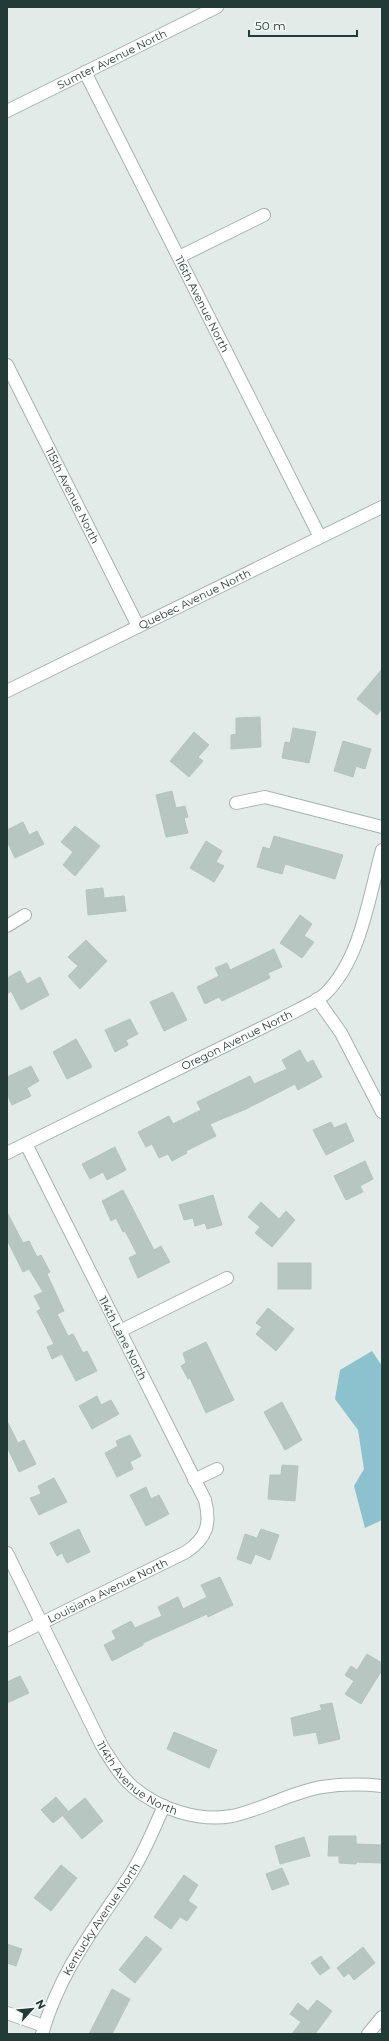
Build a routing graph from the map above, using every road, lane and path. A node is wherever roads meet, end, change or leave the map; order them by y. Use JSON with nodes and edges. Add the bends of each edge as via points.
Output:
{"nodes":[{"id":1,"x":217,"y":7,"type":"edge"},
{"id":2,"x":86,"y":72,"type":"junction"},
{"id":3,"x":7,"y":111,"type":"edge"},
{"id":4,"x":264,"y":215,"type":"dead end"},
{"id":5,"x":179,"y":257,"type":"junction"},
{"id":6,"x":7,"y":365,"type":"edge"},
{"id":7,"x":382,"y":507,"type":"edge"},
{"id":8,"x":320,"y":537,"type":"junction"},
{"id":9,"x":138,"y":626,"type":"junction"},
{"id":10,"x":7,"y":691,"type":"edge"},
{"id":11,"x":236,"y":803,"type":"dead end"},
{"id":12,"x":382,"y":827,"type":"edge"},
{"id":13,"x":382,"y":850,"type":"edge"},
{"id":14,"x":25,"y":915,"type":"dead end"},
{"id":15,"x":7,"y":926,"type":"edge"},
{"id":16,"x":317,"y":999,"type":"junction"},
{"id":17,"x":382,"y":1112,"type":"edge"},
{"id":18,"x":26,"y":1144,"type":"junction"},
{"id":19,"x":7,"y":1153,"type":"edge"},
{"id":20,"x":227,"y":1278,"type":"dead end"},
{"id":21,"x":120,"y":1331,"type":"junction"},
{"id":22,"x":216,"y":1469,"type":"dead end"},
{"id":23,"x":194,"y":1480,"type":"junction"},
{"id":24,"x":204,"y":1534,"type":"joint"},
{"id":25,"x":7,"y":1553,"type":"edge"},
{"id":26,"x":41,"y":1622,"type":"junction"},
{"id":27,"x":7,"y":1640,"type":"edge"},
{"id":28,"x":382,"y":1786,"type":"edge"},
{"id":29,"x":164,"y":1806,"type":"junction"},
{"id":30,"x":7,"y":2013,"type":"edge"},
{"id":31,"x":382,"y":2017,"type":"edge"},
{"id":32,"x":43,"y":2030,"type":"edge"},
{"id":33,"x":368,"y":2034,"type":"edge"}],
"edges":[{"from":1,"to":2,"type":"street","name":"Sumter Avenue North"},
{"from":2,"to":3,"type":"street","name":"Sumter Avenue North"},
{"from":2,"to":5,"type":"street","name":"116th Avenue North"},
{"from":4,"to":5,"type":"street"},
{"from":5,"to":8,"type":"street","name":"116th Avenue North"},
{"from":6,"to":9,"type":"street","name":"115th Avenue North"},
{"from":7,"to":8,"type":"street","name":"Quebec Avenue North"},
{"from":8,"to":9,"type":"street","name":"Quebec Avenue North"},
{"from":9,"to":10,"type":"street","name":"Quebec Avenue North"},
{"from":11,"to":12,"type":"street","via":[[265,797]]},
{"from":13,"to":16,"type":"street","name":"Oregon Avenue North","via":[[357,943],[347,965]]},
{"from":14,"to":15,"type":"street"},
{"from":16,"to":17,"type":"street","via":[[341,1033]]},
{"from":16,"to":18,"type":"street","name":"Oregon Avenue North"},
{"from":18,"to":19,"type":"street","name":"Oregon Avenue North"},
{"from":18,"to":21,"type":"street","name":"114th Lane North"},
{"from":20,"to":21,"type":"street"},
{"from":21,"to":23,"type":"street","name":"114th Lane North"},
{"from":22,"to":23,"type":"street"},
{"from":23,"to":24,"type":"street","name":"114th Lane North","via":[[207,1511],[208,1522]]},
{"from":24,"to":26,"type":"street","name":"Louisiana Avenue North","via":[[196,1545],[186,1552]]},
{"from":25,"to":26,"type":"street","name":"114th Avenue North"},
{"from":26,"to":27,"type":"street","name":"Louisiana Avenue North"},
{"from":26,"to":29,"type":"street","name":"114th Avenue North","via":[[102,1746],[132,1786]]},
{"from":28,"to":29,"type":"street","name":"114th Avenue North","via":[[356,1784],[321,1787],[232,1816],[186,1814]]},
{"from":29,"to":32,"type":"street","name":"Kentucky Avenue North","via":[[149,1841],[132,1871],[72,1960]]},
{"from":30,"to":32,"type":"street"},
{"from":31,"to":33,"type":"street"}]}
